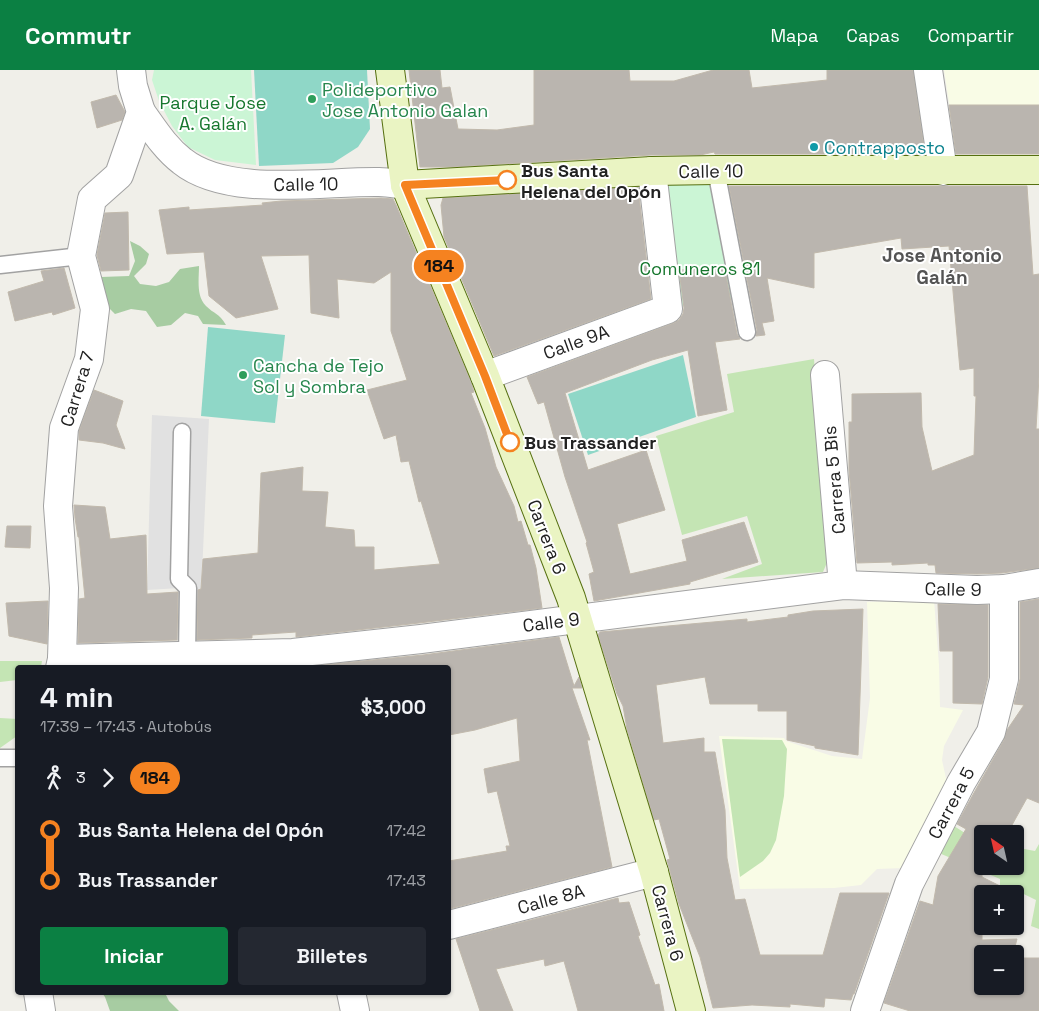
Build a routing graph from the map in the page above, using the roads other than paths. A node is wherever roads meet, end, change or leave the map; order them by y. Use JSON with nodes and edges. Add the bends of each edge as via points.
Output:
{"nodes":[{"id":1,"x":131,"y":70,"type":"edge"},
{"id":2,"x":390,"y":70,"type":"edge"},
{"id":3,"x":928,"y":70,"type":"edge"},
{"id":4,"x":142,"y":112,"type":"junction"},
{"id":5,"x":716,"y":170,"type":"junction"},
{"id":6,"x":1039,"y":170,"type":"edge"},
{"id":7,"x":943,"y":171,"type":"junction"},
{"id":8,"x":652,"y":172,"type":"junction"},
{"id":9,"x":405,"y":185,"type":"junction"},
{"id":10,"x":80,"y":256,"type":"junction"},
{"id":11,"x":0,"y":265,"type":"edge"},
{"id":12,"x":746,"y":332,"type":"dead end"},
{"id":13,"x":825,"y":375,"type":"dead end"},
{"id":14,"x":485,"y":376,"type":"junction"},
{"id":15,"x":182,"y":432,"type":"dead end"},
{"id":16,"x":1039,"y":583,"type":"edge"},
{"id":17,"x":843,"y":585,"type":"junction"},
{"id":18,"x":1004,"y":589,"type":"junction"},
{"id":19,"x":578,"y":619,"type":"junction"},
{"id":20,"x":187,"y":656,"type":"junction"},
{"id":21,"x":294,"y":660,"type":"edge"},
{"id":22,"x":61,"y":663,"type":"edge"},
{"id":23,"x":0,"y":758,"type":"edge"},
{"id":24,"x":15,"y":758,"type":"edge"},
{"id":25,"x":654,"y":872,"type":"junction"},
{"id":26,"x":451,"y":924,"type":"edge"},
{"id":27,"x":38,"y":995,"type":"edge"},
{"id":28,"x":352,"y":995,"type":"edge"},
{"id":29,"x":41,"y":1011,"type":"edge"},
{"id":30,"x":355,"y":1011,"type":"edge"},
{"id":31,"x":691,"y":1011,"type":"edge"},
{"id":32,"x":865,"y":1011,"type":"edge"}],
"edges":[{"from":1,"to":4,"type":"street"},
{"from":2,"to":9,"type":"main road","name":"Carrera 6"},
{"from":3,"to":7,"type":"street"},
{"from":4,"to":9,"type":"street","name":"Calle 10","via":[[166,147],[184,163],[207,176],[266,185],[381,182]]},
{"from":4,"to":10,"type":"street","name":"Carrera 7","via":[[118,176],[92,199]]},
{"from":5,"to":7,"type":"main road","name":"Calle 10"},
{"from":5,"to":8,"type":"main road","name":"Calle 10"},
{"from":5,"to":12,"type":"lane"},
{"from":6,"to":7,"type":"main road","name":"Calle 10"},
{"from":8,"to":9,"type":"main road","name":"Calle 10"},
{"from":8,"to":14,"type":"street","name":"Calle 9A","via":[[668,309]]},
{"from":9,"to":14,"type":"main road","name":"Carrera 6"},
{"from":10,"to":11,"type":"lane"},
{"from":10,"to":22,"type":"street","name":"Carrera 7","via":[[95,309],[88,359],[64,428],[58,506],[64,588]]},
{"from":13,"to":17,"type":"street","name":"Carrera 5 Bis"},
{"from":14,"to":19,"type":"main road","name":"Carrera 6"},
{"from":15,"to":20,"type":"lane","via":[[180,580],[188,588]]},
{"from":16,"to":18,"type":"street","name":"Calle 9"},
{"from":17,"to":18,"type":"street","name":"Calle 9"},
{"from":17,"to":19,"type":"street","name":"Calle 9"},
{"from":18,"to":32,"type":"street","name":"Carrera 5","via":[[1004,680],[991,732],[908,884]]},
{"from":19,"to":21,"type":"street","name":"Calle 9","via":[[421,639]]},
{"from":19,"to":25,"type":"main road","name":"Carrera 6"},
{"from":20,"to":21,"type":"street","name":"Calle 9"},
{"from":20,"to":22,"type":"street","name":"Calle 9"},
{"from":23,"to":24,"type":"lane"},
{"from":25,"to":26,"type":"street","name":"Calle 8A"},
{"from":25,"to":31,"type":"main road","name":"Carrera 6"},
{"from":27,"to":29,"type":"street"},
{"from":28,"to":30,"type":"street"}]}
